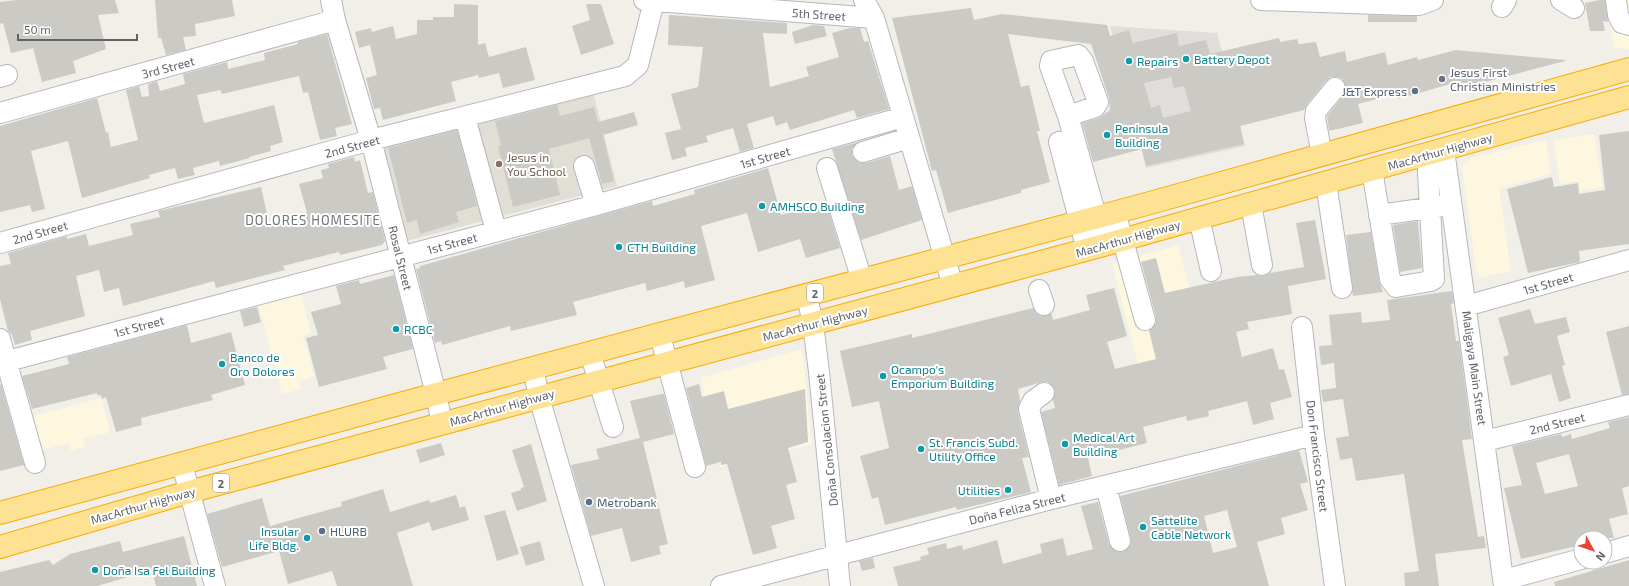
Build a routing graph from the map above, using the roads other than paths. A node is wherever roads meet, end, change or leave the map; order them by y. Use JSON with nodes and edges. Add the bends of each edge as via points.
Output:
{"nodes":[{"id":1,"x":331,"y":0,"type":"edge"},
{"id":2,"x":649,"y":0,"type":"edge"},
{"id":3,"x":864,"y":0,"type":"edge"},
{"id":4,"x":1261,"y":0,"type":"edge"},
{"id":5,"x":1433,"y":0,"type":"edge"},
{"id":6,"x":1616,"y":0,"type":"edge"},
{"id":7,"x":1398,"y":2,"type":"edge"},
{"id":8,"x":874,"y":18,"type":"junction"},
{"id":9,"x":335,"y":20,"type":"junction"},
{"id":10,"x":1629,"y":25,"type":"edge"},
{"id":11,"x":1629,"y":69,"type":"edge"},
{"id":12,"x":1334,"y":88,"type":"dead end"},
{"id":13,"x":1629,"y":97,"type":"edge"},
{"id":14,"x":0,"y":113,"type":"edge"},
{"id":15,"x":1068,"y":116,"type":"dead end"},
{"id":16,"x":465,"y":117,"type":"junction"},
{"id":17,"x":902,"y":117,"type":"junction"},
{"id":18,"x":909,"y":138,"type":"junction"},
{"id":19,"x":371,"y":140,"type":"junction"},
{"id":20,"x":1059,"y":142,"type":"dead end"},
{"id":21,"x":863,"y":152,"type":"dead end"},
{"id":22,"x":1436,"y":152,"type":"junction"},
{"id":23,"x":1322,"y":155,"type":"junction"},
{"id":24,"x":584,"y":166,"type":"dead end"},
{"id":25,"x":828,"y":168,"type":"dead end"},
{"id":26,"x":1372,"y":170,"type":"junction"},
{"id":27,"x":1326,"y":183,"type":"junction"},
{"id":28,"x":1251,"y":204,"type":"junction"},
{"id":29,"x":596,"y":205,"type":"junction"},
{"id":30,"x":1452,"y":205,"type":"junction"},
{"id":31,"x":1430,"y":208,"type":"junction"},
{"id":32,"x":1379,"y":215,"type":"junction"},
{"id":33,"x":1097,"y":217,"type":"junction"},
{"id":34,"x":1199,"y":218,"type":"junction"},
{"id":35,"x":496,"y":231,"type":"junction"},
{"id":36,"x":0,"y":243,"type":"edge"},
{"id":37,"x":1105,"y":245,"type":"junction"},
{"id":38,"x":400,"y":256,"type":"junction"},
{"id":39,"x":945,"y":257,"type":"junction"},
{"id":40,"x":1629,"y":260,"type":"edge"},
{"id":41,"x":1262,"y":265,"type":"dead end"},
{"id":42,"x":1211,"y":271,"type":"dead end"},
{"id":43,"x":862,"y":280,"type":"junction"},
{"id":44,"x":953,"y":286,"type":"junction"},
{"id":45,"x":1342,"y":288,"type":"dead end"},
{"id":46,"x":807,"y":296,"type":"junction"},
{"id":47,"x":1466,"y":306,"type":"junction"},
{"id":48,"x":1145,"y":320,"type":"dead end"},
{"id":49,"x":813,"y":324,"type":"junction"},
{"id":50,"x":1302,"y":327,"type":"dead end"},
{"id":51,"x":660,"y":335,"type":"junction"},
{"id":52,"x":0,"y":339,"type":"edge"},
{"id":53,"x":590,"y":353,"type":"junction"},
{"id":54,"x":3,"y":363,"type":"edge"},
{"id":55,"x":666,"y":363,"type":"junction"},
{"id":56,"x":533,"y":368,"type":"junction"},
{"id":57,"x":599,"y":380,"type":"junction"},
{"id":58,"x":1044,"y":393,"type":"dead end"},
{"id":59,"x":436,"y":394,"type":"junction"},
{"id":60,"x":540,"y":397,"type":"junction"},
{"id":61,"x":1629,"y":404,"type":"edge"},
{"id":62,"x":442,"y":424,"type":"junction"},
{"id":63,"x":613,"y":427,"type":"dead end"},
{"id":64,"x":1314,"y":435,"type":"junction"},
{"id":65,"x":1485,"y":441,"type":"junction"},
{"id":66,"x":35,"y":463,"type":"dead end"},
{"id":67,"x":182,"y":464,"type":"junction"},
{"id":68,"x":694,"y":467,"type":"dead end"},
{"id":69,"x":1106,"y":486,"type":"junction"},
{"id":70,"x":189,"y":492,"type":"junction"},
{"id":71,"x":1051,"y":499,"type":"junction"},
{"id":72,"x":0,"y":513,"type":"edge"},
{"id":73,"x":1120,"y":541,"type":"dead end"},
{"id":74,"x":1629,"y":546,"type":"edge"},
{"id":75,"x":0,"y":547,"type":"edge"},
{"id":76,"x":1613,"y":550,"type":"edge"},
{"id":77,"x":838,"y":555,"type":"junction"},
{"id":78,"x":1573,"y":561,"type":"edge"},
{"id":79,"x":1504,"y":583,"type":"edge"},
{"id":80,"x":215,"y":586,"type":"edge"},
{"id":81,"x":594,"y":586,"type":"edge"},
{"id":82,"x":721,"y":586,"type":"edge"},
{"id":83,"x":840,"y":586,"type":"edge"},
{"id":84,"x":1335,"y":586,"type":"edge"}],
"edges":[{"from":1,"to":9,"type":"street","name":"Rosal Street"},
{"from":2,"to":8,"type":"street","name":"5th Street"},
{"from":2,"to":16,"type":"street","name":"2nd Street","via":[[638,65],[632,72],[625,76]]},
{"from":3,"to":8,"type":"street"},
{"from":4,"to":7,"type":"street"},
{"from":5,"to":7,"type":"street","via":[[1419,5]]},
{"from":6,"to":10,"type":"street","via":[[1622,23]]},
{"from":8,"to":17,"type":"street"},
{"from":9,"to":14,"type":"street","name":"3rd Street"},
{"from":9,"to":19,"type":"street","name":"Rosal Street"},
{"from":11,"to":23,"type":"highway","number":"2"},
{"from":12,"to":23,"type":"street","via":[[1316,111],[1314,118]]},
{"from":13,"to":22,"type":"highway","name":"MacArthur Highway","number":"2"},
{"from":15,"to":33,"type":"street"},
{"from":16,"to":19,"type":"street","name":"2nd Street"},
{"from":16,"to":35,"type":"street"},
{"from":17,"to":18,"type":"street"},
{"from":17,"to":29,"type":"street","name":"1st Street"},
{"from":18,"to":21,"type":"street"},
{"from":18,"to":39,"type":"street"},
{"from":19,"to":36,"type":"street","name":"2nd Street"},
{"from":19,"to":38,"type":"street","name":"Rosal Street"},
{"from":20,"to":33,"type":"street"},
{"from":22,"to":26,"type":"highway","name":"MacArthur Highway","number":"2"},
{"from":22,"to":30,"type":"street","name":"Maligaya Main Street"},
{"from":22,"to":31,"type":"street"},
{"from":23,"to":33,"type":"highway","number":"2"},
{"from":24,"to":29,"type":"street"},
{"from":25,"to":43,"type":"street"},
{"from":26,"to":27,"type":"highway","name":"MacArthur Highway","number":"2"},
{"from":26,"to":32,"type":"street"},
{"from":27,"to":28,"type":"highway","name":"MacArthur Highway","number":"2"},
{"from":27,"to":45,"type":"street"},
{"from":28,"to":34,"type":"highway","name":"MacArthur Highway","number":"2"},
{"from":28,"to":41,"type":"street"},
{"from":29,"to":35,"type":"street","name":"1st Street"},
{"from":30,"to":31,"type":"street"},
{"from":30,"to":47,"type":"street","name":"Maligaya Main Street"},
{"from":31,"to":32,"type":"street"},
{"from":31,"to":32,"type":"street","via":[[1434,279],[1396,287],[1390,279]]},
{"from":33,"to":37,"type":"street"},
{"from":33,"to":37,"type":"street"},
{"from":33,"to":39,"type":"highway","number":"2"},
{"from":34,"to":37,"type":"highway","name":"MacArthur Highway","number":"2"},
{"from":34,"to":42,"type":"street"},
{"from":35,"to":38,"type":"street","name":"1st Street"},
{"from":37,"to":44,"type":"highway","name":"MacArthur Highway","number":"2"},
{"from":37,"to":48,"type":"street"},
{"from":38,"to":54,"type":"street","name":"1st Street"},
{"from":38,"to":59,"type":"street","name":"Rosal Street"},
{"from":39,"to":43,"type":"highway","number":"2"},
{"from":39,"to":44,"type":"street"},
{"from":40,"to":47,"type":"street","name":"1st Street"},
{"from":43,"to":46,"type":"highway","number":"2"},
{"from":44,"to":49,"type":"highway","name":"MacArthur Highway","number":"2"},
{"from":46,"to":49,"type":"street","name":"Doña Consolacion Street"},
{"from":46,"to":51,"type":"highway","number":"2"},
{"from":47,"to":65,"type":"street","name":"Maligaya Main Street"},
{"from":49,"to":55,"type":"highway","name":"MacArthur Highway","number":"2"},
{"from":49,"to":77,"type":"street","name":"Doña Consolacion Street"},
{"from":50,"to":64,"type":"street","name":"Don Francisco Street"},
{"from":51,"to":53,"type":"highway","number":"2"},
{"from":51,"to":55,"type":"street"},
{"from":52,"to":54,"type":"street"},
{"from":53,"to":56,"type":"highway","number":"2"},
{"from":53,"to":57,"type":"street"},
{"from":54,"to":66,"type":"street"},
{"from":55,"to":57,"type":"highway","name":"MacArthur Highway","number":"2"},
{"from":55,"to":68,"type":"street"},
{"from":56,"to":59,"type":"highway","number":"2"},
{"from":56,"to":60,"type":"street"},
{"from":57,"to":60,"type":"highway","name":"MacArthur Highway","number":"2"},
{"from":57,"to":63,"type":"street"},
{"from":58,"to":71,"type":"street","via":[[1029,409]]},
{"from":59,"to":62,"type":"street","name":"Rosal Street"},
{"from":59,"to":67,"type":"highway","number":"2"},
{"from":60,"to":62,"type":"highway","name":"MacArthur Highway","number":"2"},
{"from":60,"to":81,"type":"street"},
{"from":61,"to":65,"type":"street","name":"2nd Street"},
{"from":62,"to":70,"type":"highway","name":"MacArthur Highway","number":"2"},
{"from":64,"to":69,"type":"street","name":"Doña Feliza Street"},
{"from":64,"to":84,"type":"street","name":"Don Francisco Street"},
{"from":65,"to":79,"type":"street","name":"Maligaya Main Street"},
{"from":67,"to":70,"type":"street"},
{"from":67,"to":72,"type":"highway","number":"2"},
{"from":69,"to":71,"type":"street","name":"Doña Feliza Street"},
{"from":69,"to":73,"type":"street"},
{"from":70,"to":75,"type":"highway","name":"MacArthur Highway","number":"2"},
{"from":70,"to":80,"type":"street"},
{"from":71,"to":77,"type":"street","name":"Doña Feliza Street"},
{"from":74,"to":76,"type":"street"},
{"from":77,"to":82,"type":"street","name":"Doña Feliza Street"},
{"from":77,"to":83,"type":"street","name":"Doña Consolacion Street"},
{"from":78,"to":79,"type":"street"}]}
